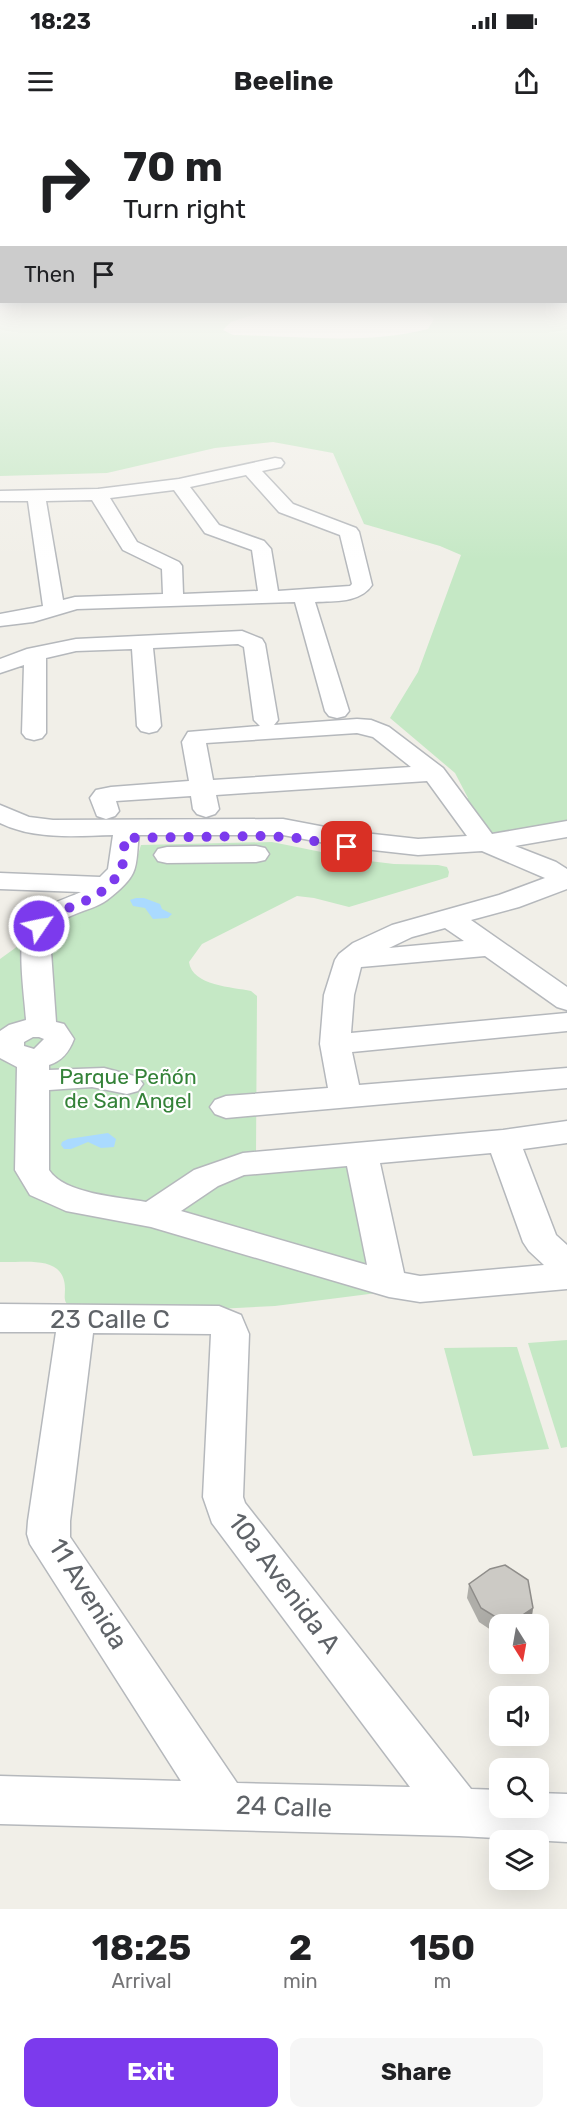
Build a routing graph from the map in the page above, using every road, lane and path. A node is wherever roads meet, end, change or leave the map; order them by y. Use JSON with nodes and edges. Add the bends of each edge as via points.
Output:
{"nodes":[{"id":1,"x":275,"y":463,"type":"dead end"},
{"id":2,"x":251,"y":469,"type":"junction"},
{"id":3,"x":179,"y":484,"type":"junction"},
{"id":4,"x":98,"y":494,"type":"junction"},
{"id":5,"x":0,"y":496,"type":"edge"},
{"id":6,"x":36,"y":496,"type":"junction"},
{"id":7,"x":268,"y":596,"type":"junction"},
{"id":8,"x":303,"y":596,"type":"junction"},
{"id":9,"x":173,"y":599,"type":"junction"},
{"id":10,"x":54,"y":608,"type":"junction"},
{"id":11,"x":0,"y":620,"type":"edge"},
{"id":12,"x":142,"y":642,"type":"junction"},
{"id":13,"x":0,"y":652,"type":"edge"},
{"id":14,"x":35,"y":654,"type":"junction"},
{"id":15,"x":0,"y":666,"type":"edge"},
{"id":16,"x":338,"y":711,"type":"dead end"},
{"id":17,"x":266,"y":720,"type":"dead end"},
{"id":18,"x":149,"y":726,"type":"dead end"},
{"id":19,"x":34,"y":733,"type":"dead end"},
{"id":20,"x":434,"y":773,"type":"junction"},
{"id":21,"x":204,"y":798,"type":"junction"},
{"id":22,"x":106,"y":811,"type":"dead end"},
{"id":23,"x":0,"y":813,"type":"edge"},
{"id":24,"x":567,"y":829,"type":"edge"},
{"id":25,"x":0,"y":830,"type":"edge"},
{"id":26,"x":126,"y":833,"type":"junction"},
{"id":27,"x":231,"y":839,"type":"junction"},
{"id":28,"x":567,"y":840,"type":"edge"},
{"id":29,"x":495,"y":848,"type":"junction"},
{"id":30,"x":255,"y":854,"type":"dead end"},
{"id":31,"x":167,"y":855,"type":"dead end"},
{"id":32,"x":566,"y":880,"type":"edge"},
{"id":33,"x":0,"y":881,"type":"edge"},
{"id":34,"x":106,"y":885,"type":"junction"},
{"id":35,"x":450,"y":918,"type":"junction"},
{"id":36,"x":491,"y":947,"type":"junction"},
{"id":37,"x":349,"y":960,"type":"junction"},
{"id":38,"x":567,"y":1000,"type":"edge"},
{"id":39,"x":567,"y":1022,"type":"edge"},
{"id":40,"x":334,"y":1044,"type":"junction"},
{"id":41,"x":19,"y":1046,"type":"edge"},
{"id":42,"x":567,"y":1078,"type":"edge"},
{"id":43,"x":127,"y":1084,"type":"dead end"},
{"id":44,"x":345,"y":1096,"type":"junction"},
{"id":45,"x":226,"y":1107,"type":"dead end"},
{"id":46,"x":567,"y":1132,"type":"edge"},
{"id":47,"x":503,"y":1141,"type":"junction"},
{"id":48,"x":361,"y":1154,"type":"junction"},
{"id":49,"x":152,"y":1215,"type":"junction"},
{"id":50,"x":562,"y":1265,"type":"edge"},
{"id":51,"x":389,"y":1284,"type":"junction"},
{"id":52,"x":0,"y":1318,"type":"edge"},
{"id":53,"x":76,"y":1319,"type":"junction"},
{"id":54,"x":219,"y":1320,"type":"joint"},
{"id":55,"x":0,"y":1800,"type":"edge"},
{"id":56,"x":225,"y":1806,"type":"junction"},
{"id":57,"x":459,"y":1812,"type":"junction"},
{"id":58,"x":567,"y":1818,"type":"edge"}],
"edges":[{"from":1,"to":2,"type":"street"},
{"from":2,"to":3,"type":"street"},
{"from":2,"to":8,"type":"street","via":[[286,508],[349,532],[362,585],[357,591],[339,595]]},
{"from":3,"to":4,"type":"street"},
{"from":3,"to":7,"type":"street","via":[[212,529],[261,549]]},
{"from":4,"to":6,"type":"street"},
{"from":4,"to":9,"type":"street","via":[[130,546],[172,566]]},
{"from":5,"to":6,"type":"street"},
{"from":6,"to":10,"type":"street"},
{"from":7,"to":8,"type":"street"},
{"from":7,"to":9,"type":"street"},
{"from":8,"to":16,"type":"street"},
{"from":9,"to":10,"type":"street","via":[[75,603]]},
{"from":10,"to":11,"type":"street","via":[[33,616]]},
{"from":12,"to":14,"type":"street","via":[[76,645]]},
{"from":12,"to":17,"type":"street","via":[[250,639]]},
{"from":12,"to":18,"type":"street"},
{"from":13,"to":14,"type":"street"},
{"from":14,"to":15,"type":"street"},
{"from":14,"to":19,"type":"street"},
{"from":20,"to":21,"type":"street"},
{"from":20,"to":21,"type":"street","via":[[371,727],[205,735],[196,737],[194,742]]},
{"from":20,"to":29,"type":"street"},
{"from":21,"to":22,"type":"street","via":[[105,795]]},
{"from":23,"to":26,"type":"street","via":[[23,824]]},
{"from":24,"to":29,"type":"street"},
{"from":25,"to":26,"type":"street","via":[[38,838]]},
{"from":26,"to":27,"type":"street"},
{"from":26,"to":34,"type":"street","via":[[122,871]]},
{"from":27,"to":29,"type":"street","via":[[297,838],[414,855]]},
{"from":27,"to":30,"type":"street"},
{"from":27,"to":31,"type":"street"},
{"from":28,"to":29,"type":"street"},
{"from":29,"to":32,"type":"street","via":[[547,868]]},
{"from":32,"to":35,"type":"street"},
{"from":33,"to":34,"type":"street"},
{"from":34,"to":41,"type":"street","via":[[97,896],[52,915],[39,926]]},
{"from":35,"to":36,"type":"street"},
{"from":35,"to":37,"type":"street","via":[[402,931]]},
{"from":36,"to":37,"type":"street"},
{"from":36,"to":38,"type":"street"},
{"from":37,"to":40,"type":"street","via":[[339,994]]},
{"from":39,"to":40,"type":"street"},
{"from":40,"to":44,"type":"street"},
{"from":41,"to":43,"type":"street"},
{"from":41,"to":49,"type":"street","via":[[32,1170],[42,1187],[88,1205]]},
{"from":42,"to":44,"type":"street"},
{"from":44,"to":45,"type":"street"},
{"from":46,"to":47,"type":"street"},
{"from":47,"to":48,"type":"street"},
{"from":47,"to":50,"type":"street","via":[[541,1242]]},
{"from":48,"to":49,"type":"street","via":[[243,1164],[221,1170],[190,1185]]},
{"from":48,"to":51,"type":"street"},
{"from":49,"to":51,"type":"street"},
{"from":50,"to":51,"type":"street","via":[[441,1288]]},
{"from":52,"to":53,"type":"street","name":"23 Calle C"},
{"from":53,"to":54,"type":"street","name":"23 Calle C"},
{"from":53,"to":56,"type":"street","name":"11 Avenida","via":[[49,1521],[51,1544]]},
{"from":54,"to":57,"type":"street","name":"10a Avenida A","via":[[228,1325],[230,1334],[223,1497],[227,1511]]},
{"from":55,"to":56,"type":"street","name":"24 Calle"},
{"from":56,"to":57,"type":"street","name":"24 Calle"},
{"from":57,"to":58,"type":"street","name":"24 Calle"}]}
